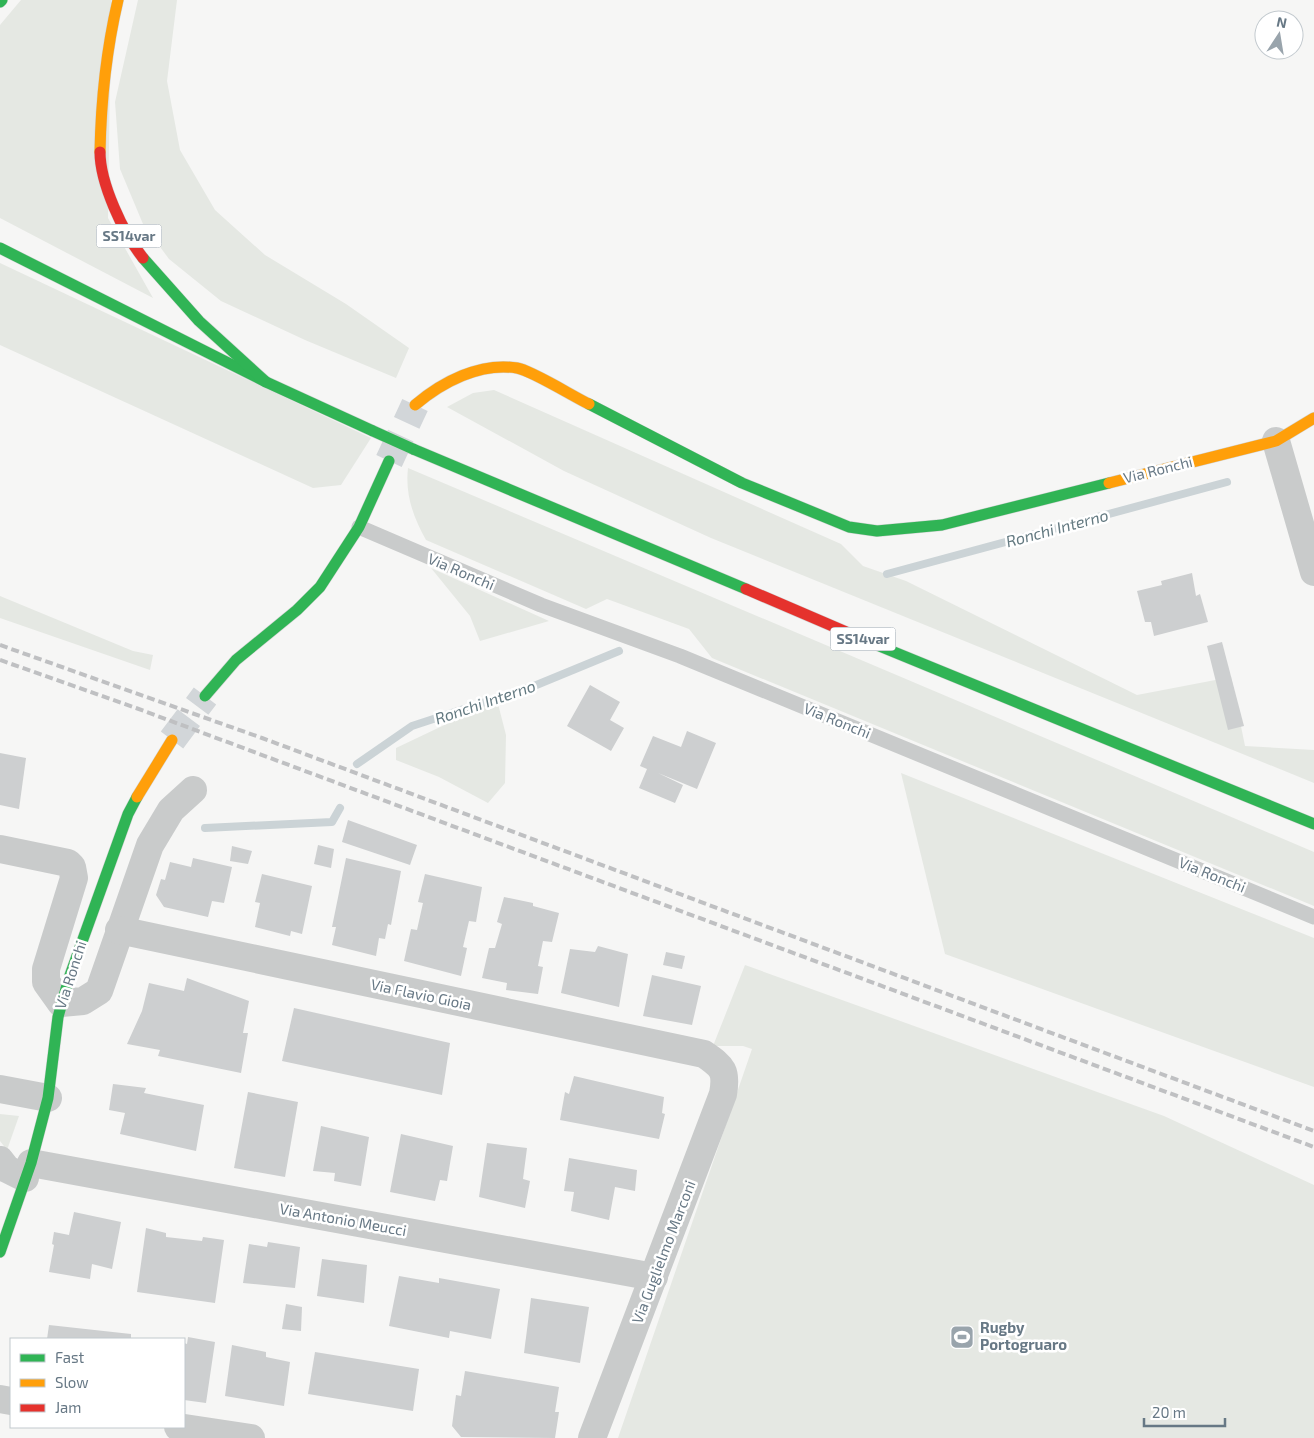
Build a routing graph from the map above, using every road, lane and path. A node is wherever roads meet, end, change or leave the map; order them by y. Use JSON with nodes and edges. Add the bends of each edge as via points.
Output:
{"nodes":[{"id":1,"x":118,"y":0,"type":"edge"},
{"id":2,"x":0,"y":248,"type":"edge"},
{"id":3,"x":266,"y":382,"type":"junction"},
{"id":4,"x":415,"y":405,"type":"tunnel mouth"},
{"id":5,"x":1314,"y":418,"type":"edge"},
{"id":6,"x":1276,"y":441,"type":"junction"},
{"id":7,"x":389,"y":461,"type":"tunnel mouth"},
{"id":8,"x":359,"y":527,"type":"junction"},
{"id":9,"x":1314,"y":572,"type":"edge"},
{"id":10,"x":205,"y":696,"type":"tunnel mouth"},
{"id":11,"x":172,"y":740,"type":"tunnel mouth"},
{"id":12,"x":193,"y":790,"type":"dead end"},
{"id":13,"x":1314,"y":824,"type":"edge"},
{"id":14,"x":0,"y":848,"type":"edge"},
{"id":15,"x":1314,"y":917,"type":"edge"},
{"id":16,"x":120,"y":930,"type":"junction"},
{"id":17,"x":61,"y":1003,"type":"junction"},
{"id":18,"x":720,"y":1065,"type":"joint"},
{"id":19,"x":0,"y":1089,"type":"edge"},
{"id":20,"x":48,"y":1098,"type":"junction"},
{"id":21,"x":0,"y":1160,"type":"edge"},
{"id":22,"x":28,"y":1170,"type":"junction"},
{"id":23,"x":0,"y":1252,"type":"edge"},
{"id":24,"x":654,"y":1277,"type":"junction"},
{"id":25,"x":185,"y":1428,"type":"edge"},
{"id":26,"x":251,"y":1438,"type":"edge"},
{"id":27,"x":592,"y":1438,"type":"edge"}],
"edges":[{"from":1,"to":3,"type":"main road","number":"SS14var","via":[[108,41],[101,101],[100,163],[119,222],[141,256],[199,321]]},
{"from":2,"to":3,"type":"main road","number":"SS14var"},
{"from":3,"to":13,"type":"main road","number":"SS14var","bridge":true,"via":[[413,449],[1003,698]]},
{"from":4,"to":6,"type":"main road","name":"Via Ronchi","via":[[432,390],[455,378],[491,367],[518,368],[742,483],[849,527],[877,531],[942,525]]},
{"from":5,"to":6,"type":"main road","name":"Via Ronchi"},
{"from":6,"to":9,"type":"street"},
{"from":7,"to":8,"type":"main road"},
{"from":8,"to":10,"type":"main road","via":[[320,587],[236,660]]},
{"from":8,"to":15,"type":"lane","name":"Via Ronchi","via":[[541,605],[680,656]]},
{"from":11,"to":17,"type":"main road","name":"Via Ronchi","via":[[128,814]]},
{"from":12,"to":16,"type":"street","via":[[170,810],[150,845]]},
{"from":14,"to":17,"type":"street","via":[[68,863],[74,872],[46,969],[46,982]]},
{"from":16,"to":17,"type":"street","via":[[99,991],[83,1001]]},
{"from":16,"to":18,"type":"street","name":"Via Flavio Gioia","via":[[704,1054]]},
{"from":17,"to":20,"type":"main road","name":"Via Ronchi"},
{"from":18,"to":24,"type":"street","name":"Via Guglielmo Marconi","via":[[726,1079],[723,1094]]},
{"from":19,"to":20,"type":"street"},
{"from":20,"to":22,"type":"main road","name":"Via Ronchi"},
{"from":21,"to":22,"type":"street","name":"Via Antonio Meucci","via":[[7,1169]]},
{"from":22,"to":23,"type":"main road","name":"Via Ronchi"},
{"from":22,"to":24,"type":"street","name":"Via Antonio Meucci"},
{"from":24,"to":27,"type":"street","name":"Via Guglielmo Marconi"},
{"from":25,"to":26,"type":"street"}]}
